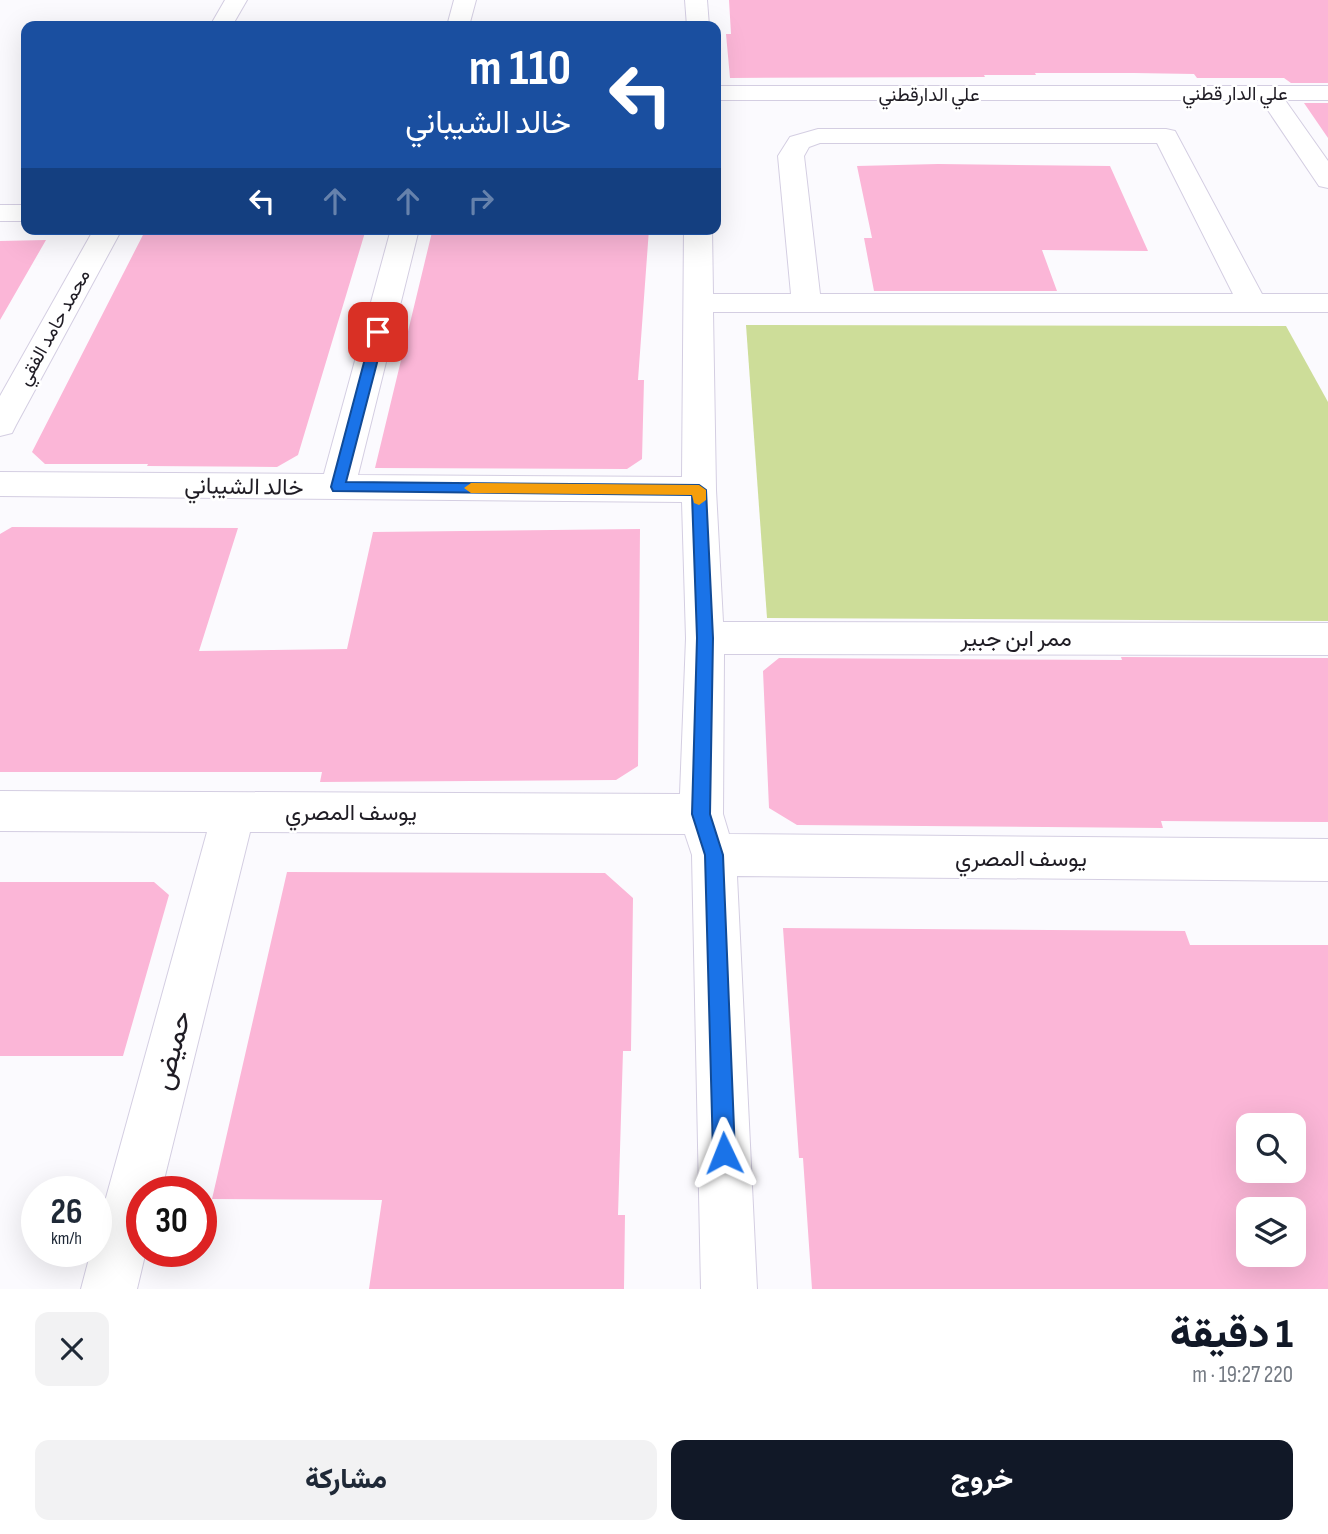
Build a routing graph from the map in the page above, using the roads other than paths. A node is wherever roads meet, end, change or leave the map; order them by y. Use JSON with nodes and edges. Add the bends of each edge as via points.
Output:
{"nodes":[{"id":1,"x":236,"y":0,"type":"edge"},
{"id":2,"x":465,"y":0,"type":"edge"},
{"id":3,"x":696,"y":0,"type":"edge"},
{"id":4,"x":224,"y":21,"type":"edge"},
{"id":5,"x":459,"y":21,"type":"edge"},
{"id":6,"x":698,"y":21,"type":"edge"},
{"id":7,"x":721,"y":93,"type":"edge"},
{"id":8,"x":1268,"y":93,"type":"junction"},
{"id":9,"x":1328,"y":93,"type":"edge"},
{"id":10,"x":1142,"y":94,"type":"joint"},
{"id":11,"x":1328,"y":180,"type":"edge"},
{"id":12,"x":0,"y":213,"type":"edge"},
{"id":13,"x":21,"y":213,"type":"edge"},
{"id":14,"x":104,"y":235,"type":"edge"},
{"id":15,"x":403,"y":235,"type":"edge"},
{"id":16,"x":698,"y":235,"type":"edge"},
{"id":17,"x":697,"y":303,"type":"junction"},
{"id":18,"x":1252,"y":303,"type":"junction"},
{"id":19,"x":1328,"y":303,"type":"edge"},
{"id":20,"x":807,"y":304,"type":"junction"},
{"id":21,"x":12,"y":378,"type":"edge"},
{"id":22,"x":0,"y":425,"type":"edge"},
{"id":23,"x":0,"y":484,"type":"edge"},
{"id":24,"x":338,"y":487,"type":"junction"},
{"id":25,"x":699,"y":490,"type":"junction"},
{"id":26,"x":705,"y":638,"type":"junction"},
{"id":27,"x":1328,"y":639,"type":"edge"},
{"id":28,"x":0,"y":811,"type":"edge"},
{"id":29,"x":234,"y":811,"type":"junction"},
{"id":30,"x":701,"y":814,"type":"junction"},
{"id":31,"x":714,"y":855,"type":"junction"},
{"id":32,"x":1328,"y":860,"type":"edge"},
{"id":33,"x":109,"y":1289,"type":"edge"},
{"id":34,"x":729,"y":1289,"type":"edge"}],
"edges":[{"from":1,"to":4,"type":"street"},
{"from":2,"to":5,"type":"street"},
{"from":3,"to":6,"type":"street"},
{"from":7,"to":10,"type":"street","name":"علي الدارقطني"},
{"from":8,"to":9,"type":"street","name":"علي الدار قطني"},
{"from":8,"to":10,"type":"street","name":"علي الدار قطني"},
{"from":8,"to":11,"type":"street"},
{"from":12,"to":13,"type":"street"},
{"from":14,"to":21,"type":"street","name":"محمد حامد الفقي"},
{"from":15,"to":24,"type":"street"},
{"from":16,"to":17,"type":"street"},
{"from":17,"to":20,"type":"street"},
{"from":17,"to":25,"type":"street"},
{"from":18,"to":19,"type":"street"},
{"from":18,"to":20,"type":"street"},
{"from":18,"to":20,"type":"street","via":[[1166,136],[860,135],[818,136],[799,142],[791,156]]},
{"from":21,"to":22,"type":"street","name":"محمد حامد الفقي"},
{"from":23,"to":24,"type":"street","name":"خالد الشيباني"},
{"from":24,"to":25,"type":"street","name":"خالد الشيباني"},
{"from":25,"to":26,"type":"street"},
{"from":26,"to":27,"type":"street","name":"ممر ابن جبير"},
{"from":26,"to":30,"type":"street"},
{"from":28,"to":29,"type":"street","name":"يوسف المصري"},
{"from":29,"to":30,"type":"street","name":"يوسف المصري"},
{"from":29,"to":33,"type":"street","name":"حميض"},
{"from":30,"to":31,"type":"street"},
{"from":31,"to":32,"type":"street","name":"يوسف المصري"},
{"from":31,"to":34,"type":"street"}]}
